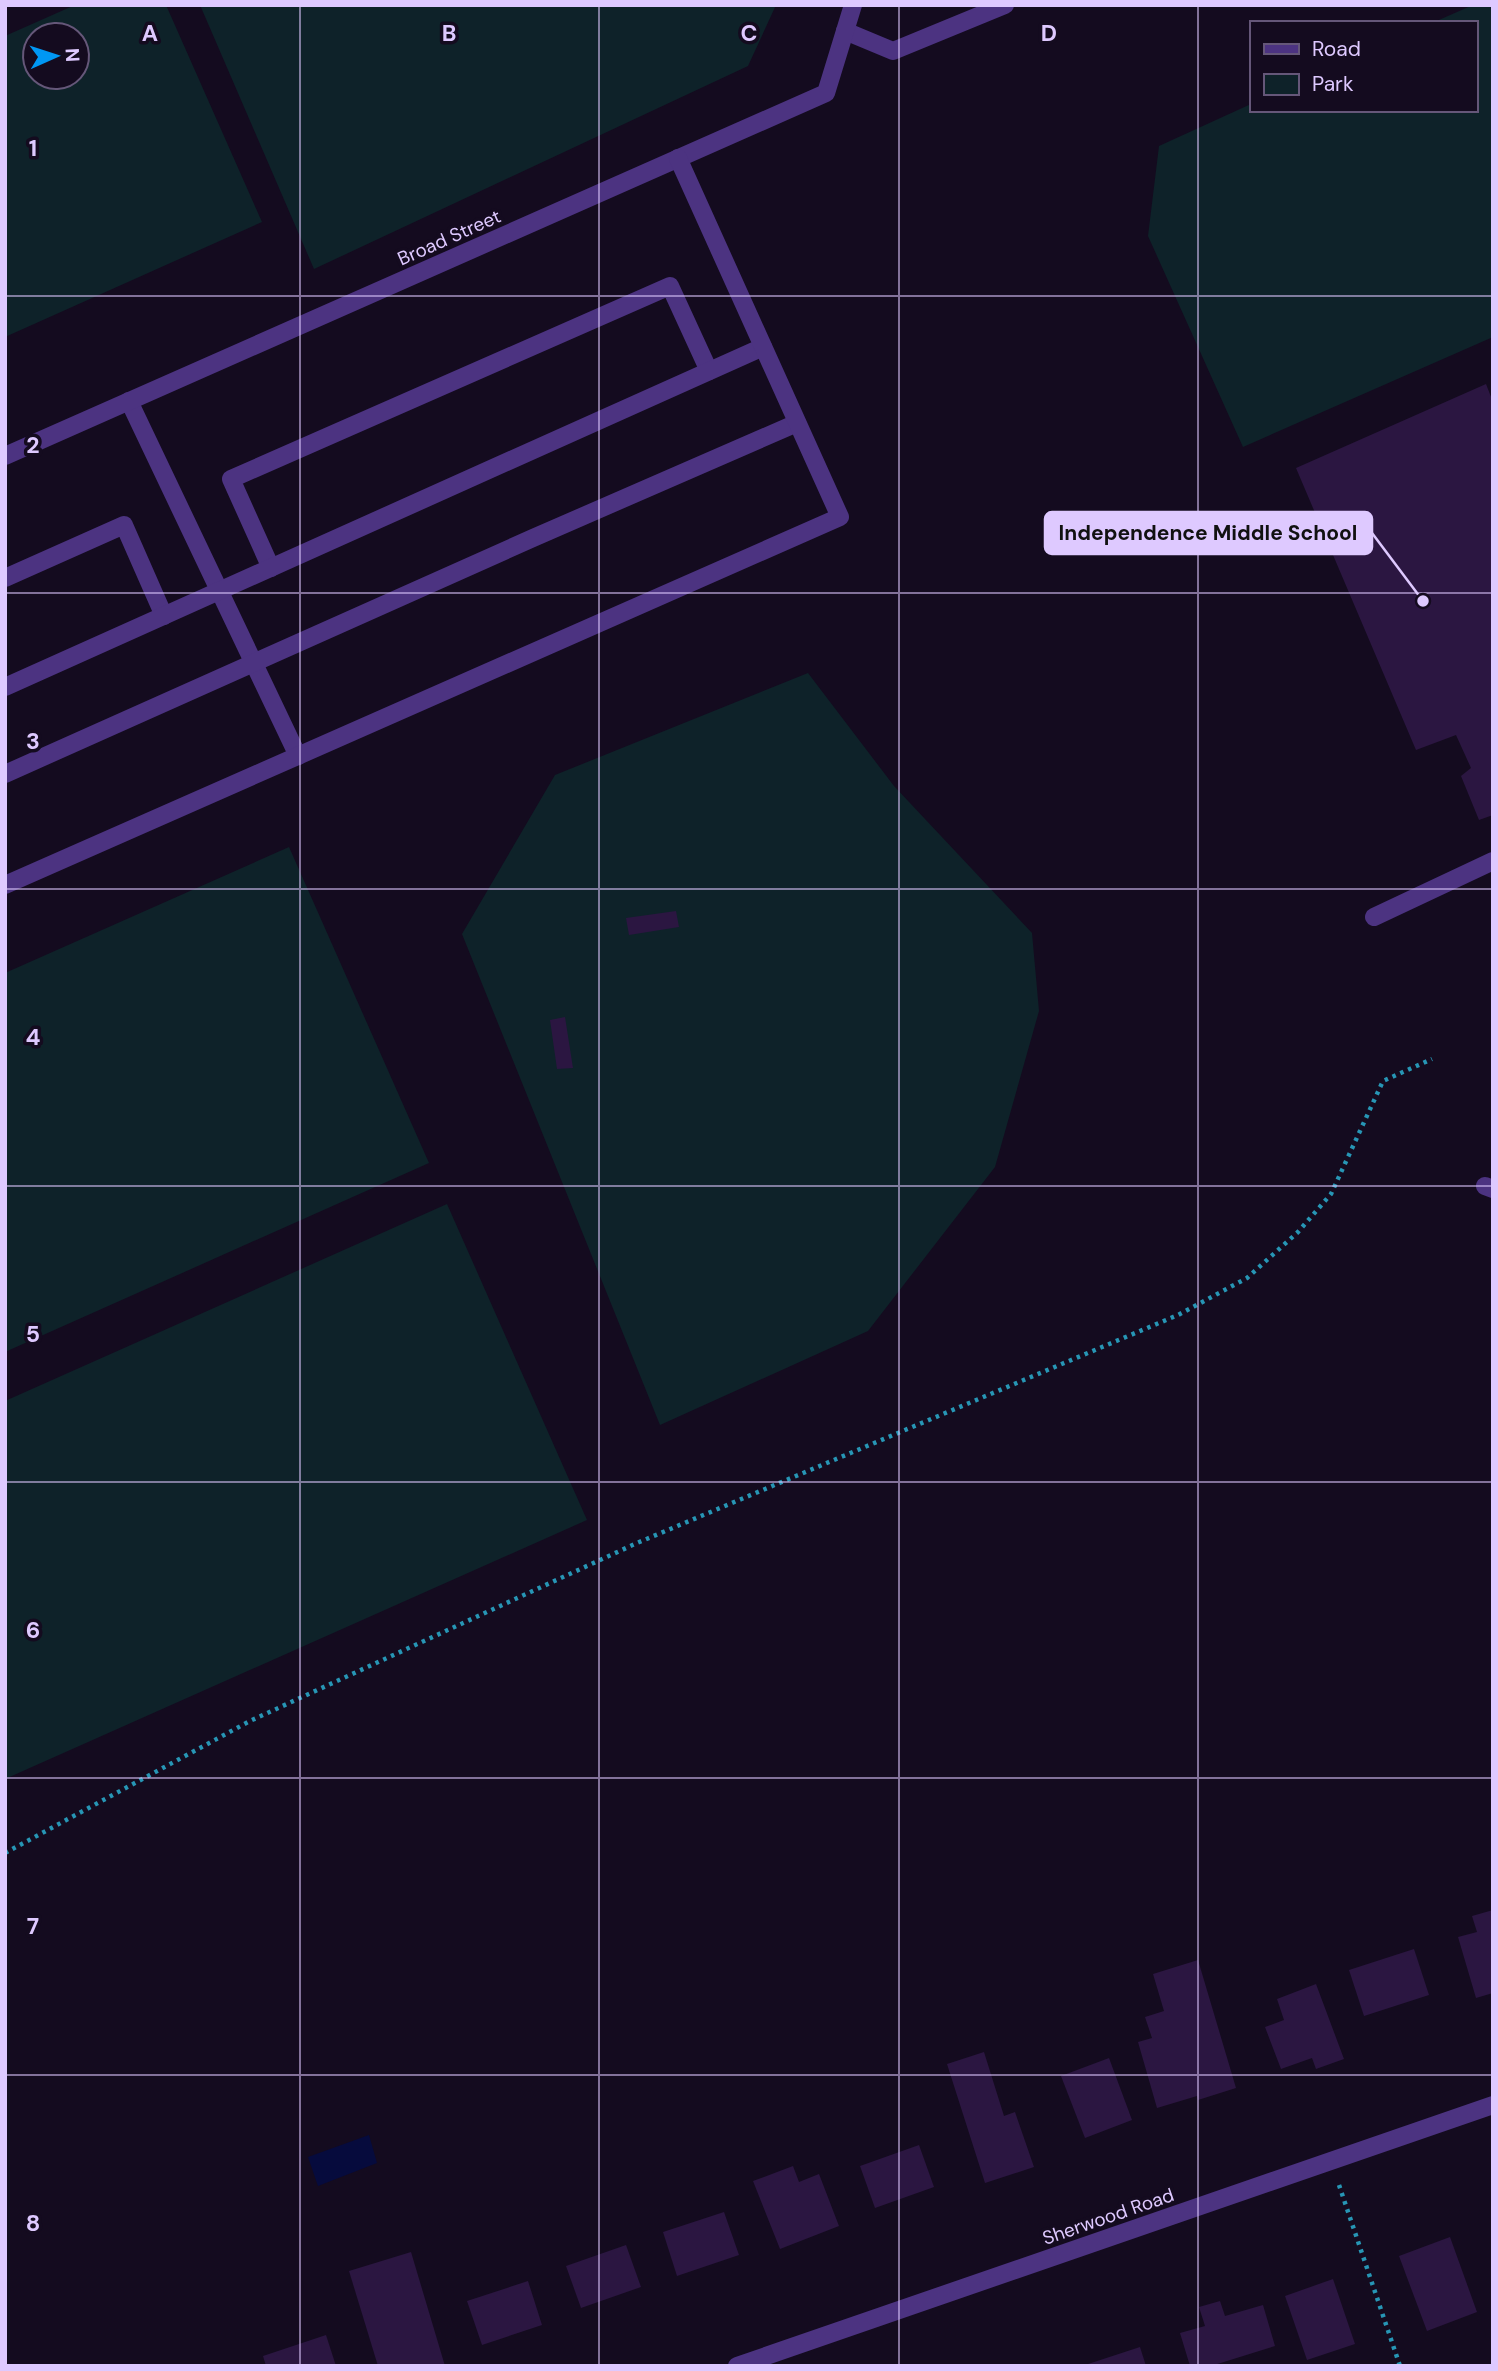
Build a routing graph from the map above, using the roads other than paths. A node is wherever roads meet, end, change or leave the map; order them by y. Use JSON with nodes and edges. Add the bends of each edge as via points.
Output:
{"nodes":[{"id":1,"x":853,"y":5,"type":"edge"},
{"id":2,"x":1005,"y":5,"type":"edge"},
{"id":3,"x":845,"y":31,"type":"junction"},
{"id":4,"x":678,"y":158,"type":"junction"},
{"id":5,"x":763,"y":347,"type":"junction"},
{"id":6,"x":709,"y":371,"type":"junction"},
{"id":7,"x":129,"y":401,"type":"junction"},
{"id":8,"x":797,"y":423,"type":"junction"},
{"id":9,"x":5,"y":456,"type":"edge"},
{"id":10,"x":271,"y":568,"type":"junction"},
{"id":11,"x":5,"y":579,"type":"edge"},
{"id":12,"x":219,"y":591,"type":"junction"},
{"id":13,"x":164,"y":616,"type":"junction"},
{"id":14,"x":254,"y":664,"type":"junction"},
{"id":15,"x":5,"y":687,"type":"edge"},
{"id":16,"x":298,"y":756,"type":"junction"},
{"id":17,"x":5,"y":774,"type":"edge"},
{"id":18,"x":1493,"y":861,"type":"edge"},
{"id":19,"x":5,"y":885,"type":"edge"},
{"id":20,"x":1374,"y":917,"type":"dead end"},
{"id":21,"x":1493,"y":2105,"type":"edge"},
{"id":22,"x":737,"y":2366,"type":"edge"}],
"edges":[{"from":1,"to":3,"type":"street","name":"Broad Street"},
{"from":2,"to":3,"type":"street","via":[[894,51]]},
{"from":3,"to":4,"type":"street","name":"Broad Street","via":[[826,93]]},
{"from":4,"to":5,"type":"street"},
{"from":4,"to":7,"type":"street","name":"Broad Street"},
{"from":5,"to":6,"type":"street"},
{"from":5,"to":8,"type":"street"},
{"from":6,"to":10,"type":"street"},
{"from":6,"to":10,"type":"street","via":[[670,286],[231,479]]},
{"from":7,"to":9,"type":"street","name":"Broad Street"},
{"from":7,"to":12,"type":"street"},
{"from":8,"to":14,"type":"street"},
{"from":8,"to":16,"type":"street","via":[[840,516]]},
{"from":10,"to":12,"type":"street"},
{"from":11,"to":13,"type":"street","via":[[124,525]]},
{"from":12,"to":13,"type":"street"},
{"from":12,"to":14,"type":"street"},
{"from":13,"to":15,"type":"street"},
{"from":14,"to":16,"type":"street"},
{"from":14,"to":17,"type":"street"},
{"from":16,"to":19,"type":"street"},
{"from":18,"to":20,"type":"street"},
{"from":21,"to":22,"type":"street","name":"Sherwood Road"}]}
